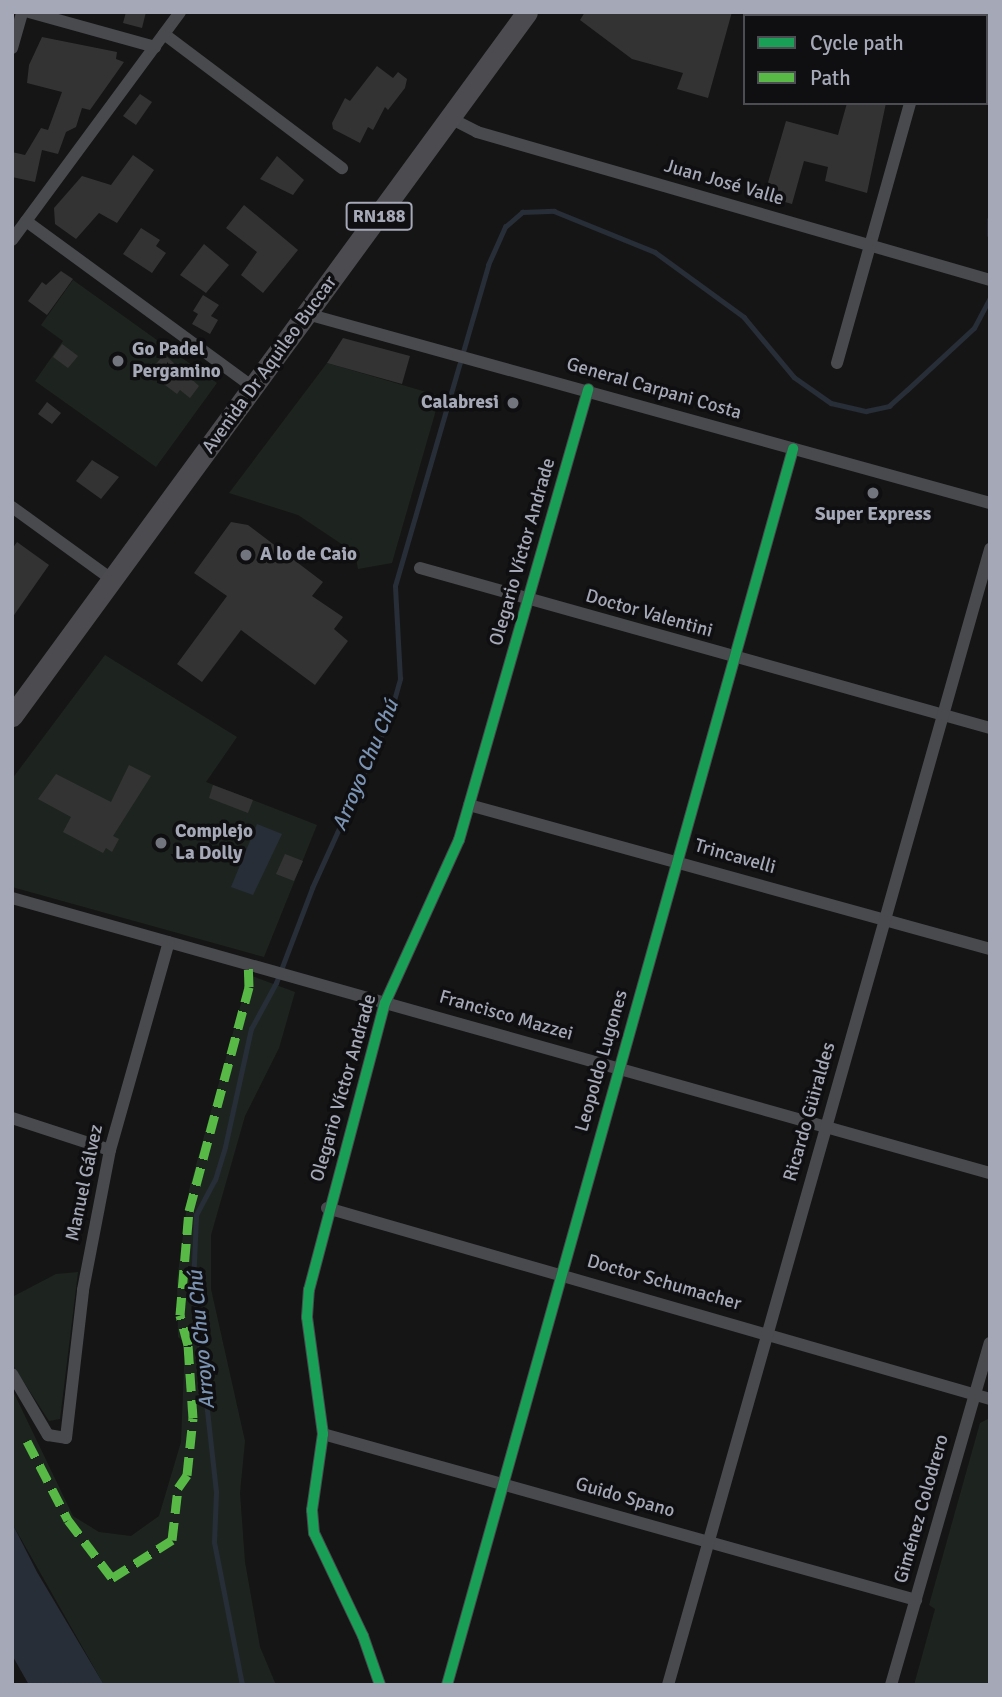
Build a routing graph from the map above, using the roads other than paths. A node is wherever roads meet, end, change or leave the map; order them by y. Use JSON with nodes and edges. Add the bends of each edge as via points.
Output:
{"nodes":[{"id":1,"x":22,"y":12,"type":"edge"},
{"id":2,"x":29,"y":12,"type":"edge"},
{"id":3,"x":180,"y":12,"type":"edge"},
{"id":4,"x":527,"y":12,"type":"edge"},
{"id":5,"x":164,"y":34,"type":"junction"},
{"id":6,"x":155,"y":47,"type":"junction"},
{"id":7,"x":12,"y":48,"type":"edge"},
{"id":8,"x":909,"y":105,"type":"edge"},
{"id":9,"x":450,"y":118,"type":"junction"},
{"id":10,"x":342,"y":168,"type":"dead end"},
{"id":11,"x":26,"y":221,"type":"junction"},
{"id":12,"x":12,"y":225,"type":"edge"},
{"id":13,"x":12,"y":240,"type":"edge"},
{"id":14,"x":872,"y":246,"type":"junction"},
{"id":15,"x":990,"y":280,"type":"edge"},
{"id":16,"x":307,"y":314,"type":"junction"},
{"id":17,"x":837,"y":363,"type":"dead end"},
{"id":18,"x":254,"y":388,"type":"junction"},
{"id":19,"x":587,"y":389,"type":"junction"},
{"id":20,"x":793,"y":449,"type":"junction"},
{"id":21,"x":990,"y":503,"type":"edge"},
{"id":22,"x":12,"y":507,"type":"edge"},
{"id":23,"x":990,"y":549,"type":"edge"},
{"id":24,"x":420,"y":569,"type":"dead end"},
{"id":25,"x":111,"y":579,"type":"junction"},
{"id":26,"x":527,"y":600,"type":"junction"},
{"id":27,"x":735,"y":659,"type":"junction"},
{"id":28,"x":943,"y":715,"type":"junction"},
{"id":29,"x":12,"y":716,"type":"edge"},
{"id":30,"x":990,"y":728,"type":"edge"},
{"id":31,"x":470,"y":805,"type":"junction"},
{"id":32,"x":678,"y":860,"type":"junction"},
{"id":33,"x":12,"y":898,"type":"edge"},
{"id":34,"x":885,"y":919,"type":"junction"},
{"id":35,"x":169,"y":942,"type":"junction"},
{"id":36,"x":990,"y":949,"type":"edge"},
{"id":37,"x":385,"y":1003,"type":"junction"},
{"id":38,"x":618,"y":1068,"type":"junction"},
{"id":39,"x":12,"y":1118,"type":"edge"},
{"id":40,"x":826,"y":1126,"type":"junction"},
{"id":41,"x":110,"y":1150,"type":"junction"},
{"id":42,"x":990,"y":1173,"type":"edge"},
{"id":43,"x":327,"y":1208,"type":"junction"},
{"id":44,"x":560,"y":1273,"type":"junction"},
{"id":45,"x":767,"y":1333,"type":"junction"},
{"id":46,"x":990,"y":1343,"type":"edge"},
{"id":47,"x":12,"y":1374,"type":"edge"},
{"id":48,"x":975,"y":1395,"type":"junction"},
{"id":49,"x":990,"y":1399,"type":"edge"},
{"id":50,"x":323,"y":1434,"type":"junction"},
{"id":51,"x":502,"y":1483,"type":"junction"},
{"id":52,"x":709,"y":1542,"type":"junction"},
{"id":53,"x":916,"y":1600,"type":"junction"},
{"id":54,"x":380,"y":1685,"type":"edge"},
{"id":55,"x":447,"y":1685,"type":"edge"},
{"id":56,"x":668,"y":1685,"type":"edge"},
{"id":57,"x":891,"y":1685,"type":"edge"}],
"edges":[{"from":1,"to":7,"type":"street"},
{"from":2,"to":6,"type":"street"},
{"from":3,"to":5,"type":"street"},
{"from":4,"to":9,"type":"highway","name":"Avenida Dr Aquileo Buccar","number":"RN188"},
{"from":5,"to":6,"type":"street"},
{"from":5,"to":10,"type":"street"},
{"from":6,"to":11,"type":"street"},
{"from":8,"to":14,"type":"street"},
{"from":9,"to":14,"type":"street","name":"Juan José Valle","via":[[477,132]]},
{"from":9,"to":16,"type":"highway","name":"Avenida Dr Aquileo Buccar","number":"RN188"},
{"from":11,"to":12,"type":"street"},
{"from":11,"to":13,"type":"street"},
{"from":11,"to":18,"type":"street"},
{"from":14,"to":15,"type":"street","name":"Juan José Valle"},
{"from":14,"to":17,"type":"street"},
{"from":16,"to":18,"type":"highway","name":"Avenida Dr Aquileo Buccar","number":"RN188"},
{"from":16,"to":19,"type":"street","name":"General Carpani Costa"},
{"from":18,"to":25,"type":"highway","name":"Avenida Dr Aquileo Buccar","number":"RN188"},
{"from":19,"to":20,"type":"street","name":"General Carpani Costa"},
{"from":19,"to":26,"type":"street","name":"Olegario Víctor Andrade"},
{"from":20,"to":21,"type":"street","name":"General Carpani Costa"},
{"from":20,"to":27,"type":"street","name":"Leopoldo Lugones"},
{"from":22,"to":25,"type":"street"},
{"from":23,"to":28,"type":"street","name":"Ricardo Güiraldes"},
{"from":24,"to":26,"type":"street","name":"Doctor Valentini"},
{"from":25,"to":29,"type":"highway","name":"Avenida Dr Aquileo Buccar","number":"RN188"},
{"from":26,"to":27,"type":"street","name":"Doctor Valentini"},
{"from":26,"to":31,"type":"street","name":"Olegario Víctor Andrade"},
{"from":27,"to":28,"type":"street","name":"Doctor Valentini"},
{"from":27,"to":32,"type":"street","name":"Leopoldo Lugones"},
{"from":28,"to":30,"type":"street","name":"Doctor Valentini"},
{"from":28,"to":34,"type":"street","name":"Ricardo Güiraldes"},
{"from":31,"to":32,"type":"street","name":"Trincavelli"},
{"from":31,"to":37,"type":"street","name":"Olegario Víctor Andrade","via":[[459,840]]},
{"from":32,"to":34,"type":"street","name":"Trincavelli"},
{"from":32,"to":38,"type":"street","name":"Leopoldo Lugones"},
{"from":33,"to":35,"type":"street","name":"Francisco Mazzei"},
{"from":34,"to":36,"type":"street","name":"Trincavelli"},
{"from":34,"to":40,"type":"street","name":"Ricardo Güiraldes"},
{"from":35,"to":37,"type":"street","name":"Francisco Mazzei"},
{"from":35,"to":41,"type":"street","name":"Manuel Gálvez"},
{"from":37,"to":38,"type":"street","name":"Francisco Mazzei"},
{"from":37,"to":43,"type":"street","name":"Olegario Víctor Andrade"},
{"from":38,"to":40,"type":"street","name":"Francisco Mazzei"},
{"from":38,"to":44,"type":"street","name":"Leopoldo Lugones"},
{"from":39,"to":41,"type":"street"},
{"from":40,"to":42,"type":"street","name":"Francisco Mazzei"},
{"from":40,"to":45,"type":"street","name":"Ricardo Güiraldes"},
{"from":41,"to":47,"type":"street","name":"Manuel Gálvez","via":[[83,1290],[66,1438],[48,1435]]},
{"from":43,"to":44,"type":"street","name":"Doctor Schumacher"},
{"from":43,"to":50,"type":"street","name":"Olegario Víctor Andrade","via":[[307,1317]]},
{"from":44,"to":45,"type":"street","name":"Doctor Schumacher"},
{"from":44,"to":51,"type":"street","name":"Leopoldo Lugones"},
{"from":45,"to":48,"type":"street","name":"Doctor Schumacher"},
{"from":45,"to":52,"type":"street","name":"Ricardo Güiraldes"},
{"from":46,"to":48,"type":"street","name":"Giménez Colodrero"},
{"from":48,"to":49,"type":"street","name":"Doctor Schumacher"},
{"from":48,"to":53,"type":"street","name":"Giménez Colodrero"},
{"from":50,"to":51,"type":"street","name":"Guido Spano"},
{"from":50,"to":54,"type":"street","name":"Olegario Víctor Andrade","via":[[312,1510],[314,1533],[363,1636]]},
{"from":51,"to":52,"type":"street","name":"Guido Spano"},
{"from":51,"to":55,"type":"street","name":"Leopoldo Lugones"},
{"from":52,"to":53,"type":"street","name":"Guido Spano"},
{"from":52,"to":56,"type":"street","name":"Ricardo Güiraldes"},
{"from":53,"to":57,"type":"street","name":"Giménez Colodrero"}]}
